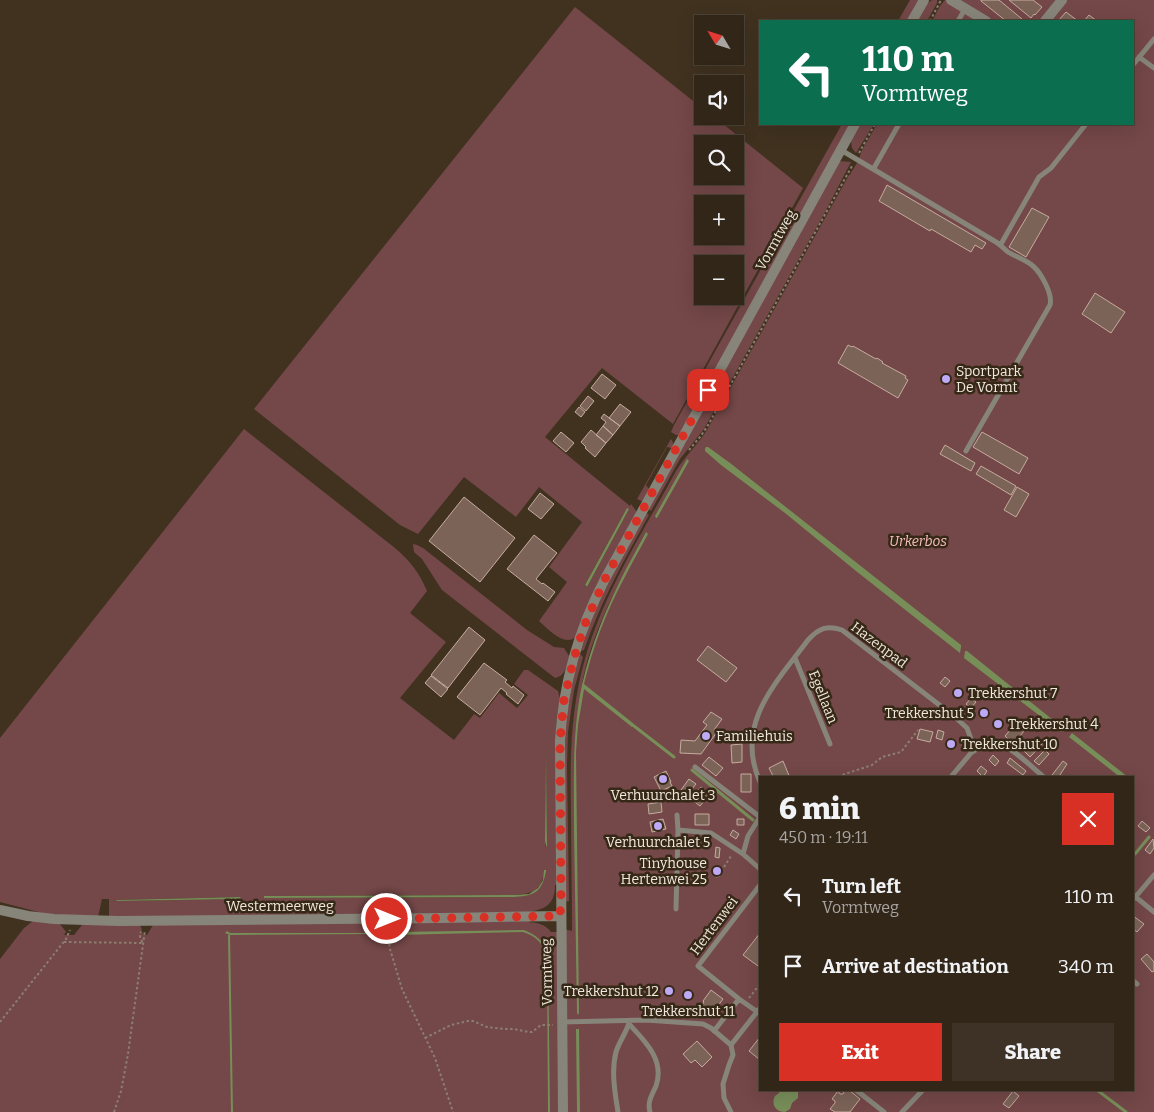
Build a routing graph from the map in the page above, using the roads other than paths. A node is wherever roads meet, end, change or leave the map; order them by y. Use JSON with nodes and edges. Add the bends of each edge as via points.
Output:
{"nodes":[{"id":1,"x":924,"y":0,"type":"edge"},
{"id":2,"x":951,"y":0,"type":"edge"},
{"id":3,"x":1062,"y":0,"type":"edge"},
{"id":4,"x":965,"y":8,"type":"junction"},
{"id":5,"x":913,"y":20,"type":"edge"},
{"id":6,"x":959,"y":20,"type":"edge"},
{"id":7,"x":984,"y":20,"type":"edge"},
{"id":8,"x":1046,"y":20,"type":"edge"},
{"id":9,"x":1154,"y":39,"type":"edge"},
{"id":10,"x":1140,"y":57,"type":"junction"},
{"id":11,"x":1134,"y":64,"type":"edge"},
{"id":12,"x":1154,"y":68,"type":"edge"},
{"id":13,"x":854,"y":125,"type":"edge"},
{"id":14,"x":898,"y":125,"type":"edge"},
{"id":15,"x":1085,"y":125,"type":"edge"},
{"id":16,"x":841,"y":150,"type":"junction"},
{"id":17,"x":874,"y":168,"type":"junction"},
{"id":18,"x":1001,"y":244,"type":"junction"},
{"id":19,"x":966,"y":451,"type":"dead end"},
{"id":20,"x":795,"y":658,"type":"junction"},
{"id":21,"x":830,"y":744,"type":"dead end"},
{"id":22,"x":970,"y":753,"type":"junction"},
{"id":23,"x":696,"y":767,"type":"dead end"},
{"id":24,"x":952,"y":776,"type":"edge"},
{"id":25,"x":1043,"y":776,"type":"edge"},
{"id":26,"x":759,"y":779,"type":"edge"},
{"id":27,"x":677,"y":815,"type":"dead end"},
{"id":28,"x":759,"y":816,"type":"edge"},
{"id":29,"x":759,"y":819,"type":"edge"},
{"id":30,"x":678,"y":830,"type":"junction"},
{"id":31,"x":743,"y":854,"type":"junction"},
{"id":32,"x":759,"y":868,"type":"edge"},
{"id":33,"x":1154,"y":875,"type":"edge"},
{"id":34,"x":759,"y":886,"type":"edge"},
{"id":35,"x":1134,"y":897,"type":"edge"},
{"id":36,"x":676,"y":909,"type":"dead end"},
{"id":37,"x":0,"y":910,"type":"edge"},
{"id":38,"x":1154,"y":912,"type":"edge"},
{"id":39,"x":560,"y":916,"type":"junction"},
{"id":40,"x":739,"y":999,"type":"junction"},
{"id":41,"x":759,"y":1011,"type":"edge"},
{"id":42,"x":629,"y":1022,"type":"junction"},
{"id":43,"x":557,"y":1023,"type":"junction"},
{"id":44,"x":714,"y":1031,"type":"junction"},
{"id":45,"x":731,"y":1045,"type":"junction"},
{"id":46,"x":857,"y":1091,"type":"edge"},
{"id":47,"x":922,"y":1091,"type":"edge"},
{"id":48,"x":563,"y":1112,"type":"edge"},
{"id":49,"x":618,"y":1112,"type":"edge"},
{"id":50,"x":650,"y":1112,"type":"edge"},
{"id":51,"x":731,"y":1112,"type":"edge"},
{"id":52,"x":884,"y":1112,"type":"edge"},
{"id":53,"x":902,"y":1112,"type":"edge"}],
"edges":[{"from":1,"to":5,"type":"street"},
{"from":2,"to":4,"type":"street"},
{"from":3,"to":8,"type":"street"},
{"from":4,"to":6,"type":"lane"},
{"from":4,"to":7,"type":"street"},
{"from":9,"to":10,"type":"lane"},
{"from":10,"to":11,"type":"lane"},
{"from":10,"to":12,"type":"lane"},
{"from":13,"to":16,"type":"street","name":"Vormtweg"},
{"from":14,"to":17,"type":"lane"},
{"from":15,"to":18,"type":"lane","via":[[1039,178]]},
{"from":16,"to":17,"type":"lane"},
{"from":16,"to":39,"type":"street","name":"Vormtweg","via":[[599,590],[576,648],[560,730]]},
{"from":17,"to":18,"type":"lane"},
{"from":18,"to":19,"type":"lane","via":[[1006,251],[1033,266],[1044,282],[1051,302]]},
{"from":20,"to":21,"type":"lane","name":"Egellaan"},
{"from":20,"to":22,"type":"lane","name":"Hazenpad","via":[[820,629],[834,627],[842,630],[961,723],[972,742]]},
{"from":20,"to":26,"type":"lane","name":"Hazenpad","via":[[767,694],[752,736],[752,758]]},
{"from":22,"to":24,"type":"lane"},
{"from":22,"to":25,"type":"lane","via":[[986,744],[999,743]]},
{"from":23,"to":28,"type":"lane"},
{"from":27,"to":30,"type":"lane"},
{"from":29,"to":31,"type":"lane","via":[[748,836]]},
{"from":30,"to":31,"type":"lane","via":[[711,833]]},
{"from":30,"to":36,"type":"lane"},
{"from":31,"to":32,"type":"lane"},
{"from":33,"to":35,"type":"lane"},
{"from":34,"to":40,"type":"lane","name":"Hertenwei","via":[[698,966]]},
{"from":35,"to":38,"type":"lane"},
{"from":37,"to":39,"type":"street","name":"Westermeerweg","via":[[54,919],[118,921]]},
{"from":39,"to":43,"type":"street","name":"Vormtweg"},
{"from":40,"to":41,"type":"lane"},
{"from":40,"to":44,"type":"lane"},
{"from":41,"to":45,"type":"lane"},
{"from":42,"to":43,"type":"lane"},
{"from":42,"to":44,"type":"lane","via":[[703,1024]]},
{"from":42,"to":49,"type":"lane","via":[[614,1060]]},
{"from":42,"to":50,"type":"lane","via":[[654,1054],[657,1063],[658,1080],[649,1102]]},
{"from":43,"to":48,"type":"street","name":"Vormtweg"},
{"from":44,"to":45,"type":"lane"},
{"from":45,"to":51,"type":"lane","via":[[733,1055],[722,1084]]},
{"from":46,"to":52,"type":"lane"},
{"from":47,"to":53,"type":"lane"}]}
